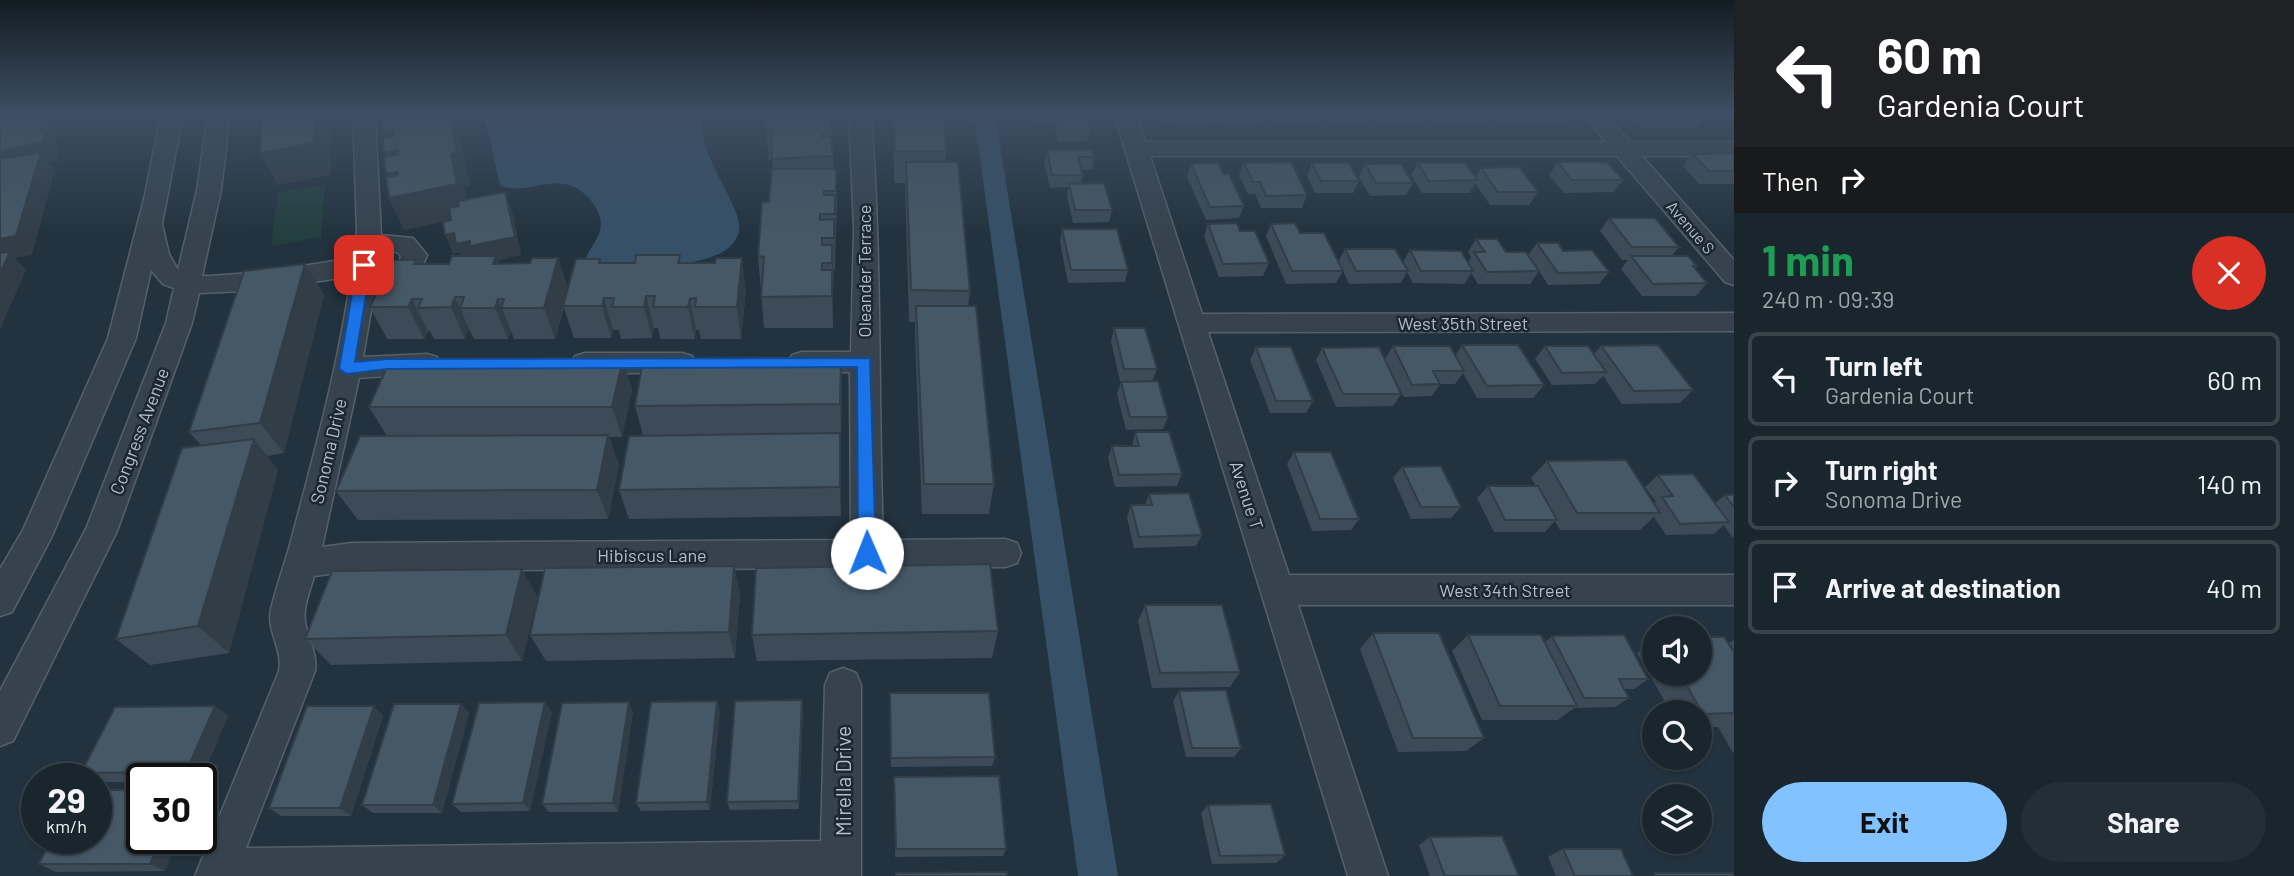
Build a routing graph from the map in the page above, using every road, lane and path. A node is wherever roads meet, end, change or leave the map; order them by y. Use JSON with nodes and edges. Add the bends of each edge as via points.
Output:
{"nodes":[{"id":1,"x":164,"y":155,"type":"edge"},
{"id":2,"x":214,"y":155,"type":"edge"},
{"id":3,"x":365,"y":155,"type":"edge"},
{"id":4,"x":862,"y":155,"type":"edge"},
{"id":5,"x":1139,"y":155,"type":"edge"},
{"id":6,"x":1629,"y":155,"type":"edge"},
{"id":7,"x":150,"y":224,"type":"junction"},
{"id":8,"x":366,"y":253,"type":"junction"},
{"id":9,"x":1734,"y":276,"type":"edge"},
{"id":10,"x":188,"y":284,"type":"junction"},
{"id":11,"x":361,"y":296,"type":"junction"},
{"id":12,"x":1734,"y":322,"type":"edge"},
{"id":13,"x":1192,"y":323,"type":"junction"},
{"id":14,"x":714,"y":362,"type":"edge"},
{"id":15,"x":783,"y":362,"type":"edge"},
{"id":16,"x":864,"y":362,"type":"junction"},
{"id":17,"x":564,"y":363,"type":"edge"},
{"id":18,"x":455,"y":364,"type":"edge"},
{"id":19,"x":347,"y":369,"type":"junction"},
{"id":20,"x":867,"y":553,"type":"junction"},
{"id":21,"x":1005,"y":553,"type":"dead end"},
{"id":22,"x":301,"y":564,"type":"junction"},
{"id":23,"x":1277,"y":590,"type":"junction"},
{"id":24,"x":1734,"y":590,"type":"edge"},
{"id":25,"x":0,"y":601,"type":"edge"},
{"id":26,"x":843,"y":685,"type":"dead end"},
{"id":27,"x":0,"y":728,"type":"edge"},
{"id":28,"x":841,"y":869,"type":"edge"},
{"id":29,"x":217,"y":872,"type":"edge"},
{"id":30,"x":1368,"y":876,"type":"edge"}],
"edges":[{"from":1,"to":7,"type":"street"},
{"from":2,"to":10,"type":"street","name":"Congress Avenue"},
{"from":3,"to":8,"type":"street","name":"Sonoma Drive"},
{"from":4,"to":16,"type":"street","name":"Oleander Terrace"},
{"from":5,"to":13,"type":"street","name":"Avenue T"},
{"from":6,"to":9,"type":"street","name":"Avenue S"},
{"from":7,"to":10,"type":"street","via":[[167,274]]},
{"from":7,"to":25,"type":"street","via":[[122,338],[36,536]]},
{"from":8,"to":10,"type":"street","via":[[231,285]]},
{"from":8,"to":11,"type":"street","name":"Sonoma Drive"},
{"from":8,"to":11,"type":"street","via":[[404,244],[414,255],[409,270],[393,284]]},
{"from":10,"to":27,"type":"street","name":"Congress Avenue","via":[[179,323],[101,531]]},
{"from":11,"to":19,"type":"street","name":"Sonoma Drive"},
{"from":12,"to":13,"type":"street","name":"West 35th Street"},
{"from":13,"to":23,"type":"street","name":"Avenue T"},
{"from":14,"to":17,"type":"street"},
{"from":15,"to":16,"type":"street"},
{"from":16,"to":20,"type":"street","name":"Oleander Terrace"},
{"from":18,"to":19,"type":"street"},
{"from":19,"to":22,"type":"street","name":"Sonoma Drive"},
{"from":20,"to":21,"type":"street","name":"Hibiscus Lane"},
{"from":20,"to":22,"type":"street","name":"Hibiscus Lane","via":[[352,556]]},
{"from":22,"to":29,"type":"street","name":"Sonoma Drive","via":[[287,612],[299,659]]},
{"from":23,"to":24,"type":"street","name":"West 34th Street"},
{"from":23,"to":30,"type":"street","name":"Avenue T"},
{"from":26,"to":28,"type":"street","name":"Mirella Drive"},
{"from":28,"to":29,"type":"street"}]}
